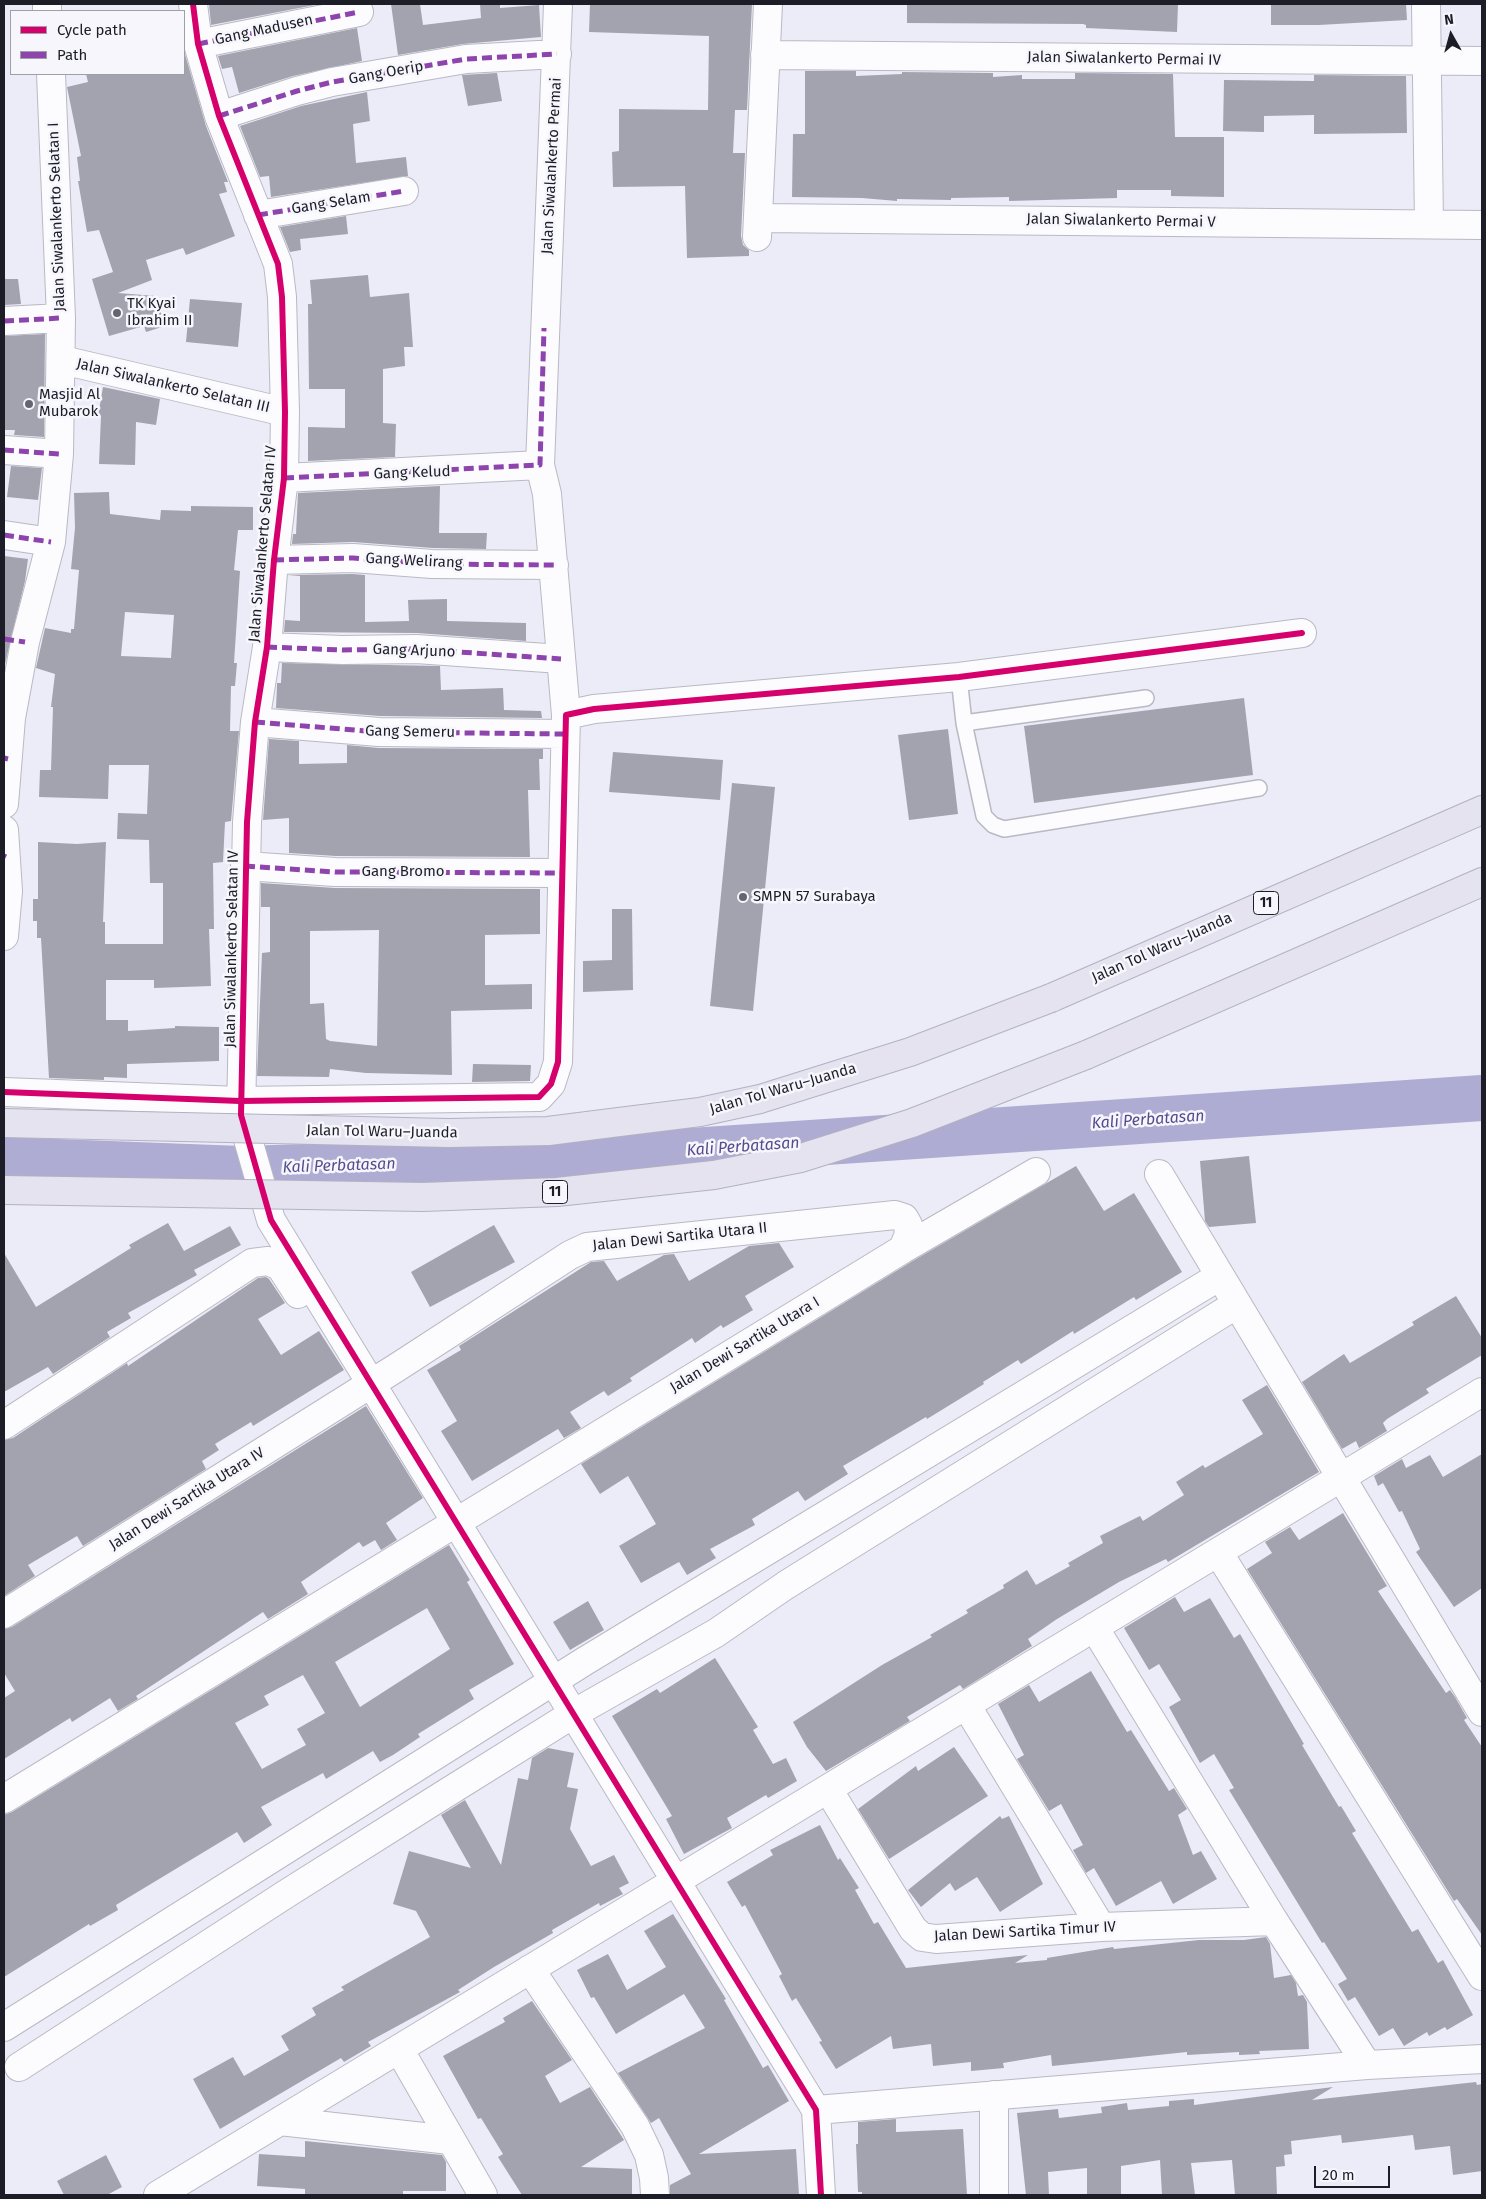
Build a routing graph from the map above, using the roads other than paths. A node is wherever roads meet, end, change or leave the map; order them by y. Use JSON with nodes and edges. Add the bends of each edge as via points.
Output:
{"nodes":[{"id":1,"x":193,"y":4,"type":"edge"},
{"id":2,"x":558,"y":4,"type":"edge"},
{"id":3,"x":768,"y":4,"type":"edge"},
{"id":4,"x":1426,"y":4,"type":"edge"},
{"id":5,"x":359,"y":12,"type":"dead end"},
{"id":6,"x":198,"y":44,"type":"junction"},
{"id":7,"x":557,"y":54,"type":"junction"},
{"id":8,"x":765,"y":55,"type":"junction"},
{"id":9,"x":1426,"y":61,"type":"junction"},
{"id":10,"x":1482,"y":61,"type":"edge"},
{"id":11,"x":51,"y":75,"type":"edge"},
{"id":12,"x":219,"y":116,"type":"junction"},
{"id":13,"x":404,"y":191,"type":"dead end"},
{"id":14,"x":258,"y":214,"type":"junction"},
{"id":15,"x":1429,"y":224,"type":"junction"},
{"id":16,"x":1482,"y":225,"type":"edge"},
{"id":17,"x":61,"y":318,"type":"junction"},
{"id":18,"x":4,"y":321,"type":"edge"},
{"id":19,"x":62,"y":360,"type":"junction"},
{"id":20,"x":285,"y":412,"type":"junction"},
{"id":21,"x":4,"y":450,"type":"edge"},
{"id":22,"x":59,"y":454,"type":"junction"},
{"id":23,"x":540,"y":465,"type":"junction"},
{"id":24,"x":284,"y":478,"type":"junction"},
{"id":25,"x":4,"y":535,"type":"edge"},
{"id":26,"x":51,"y":542,"type":"junction"},
{"id":27,"x":274,"y":560,"type":"junction"},
{"id":28,"x":554,"y":565,"type":"junction"},
{"id":29,"x":1302,"y":632,"type":"dead end"},
{"id":30,"x":14,"y":641,"type":"edge"},
{"id":31,"x":267,"y":647,"type":"junction"},
{"id":32,"x":561,"y":659,"type":"junction"},
{"id":33,"x":960,"y":677,"type":"junction"},
{"id":34,"x":1146,"y":698,"type":"dead end"},
{"id":35,"x":255,"y":722,"type":"junction"},
{"id":36,"x":964,"y":723,"type":"junction"},
{"id":37,"x":565,"y":725,"type":"junction"},
{"id":38,"x":6,"y":759,"type":"edge"},
{"id":39,"x":1259,"y":788,"type":"dead end"},
{"id":40,"x":4,"y":804,"type":"edge"},
{"id":41,"x":1482,"y":810,"type":"edge"},
{"id":42,"x":5,"y":848,"type":"edge"},
{"id":43,"x":245,"y":866,"type":"junction"},
{"id":44,"x":562,"y":873,"type":"junction"},
{"id":45,"x":1482,"y":882,"type":"edge"},
{"id":46,"x":4,"y":930,"type":"edge"},
{"id":47,"x":4,"y":1092,"type":"edge"},
{"id":48,"x":241,"y":1108,"type":"junction"},
{"id":49,"x":4,"y":1123,"type":"edge"},
{"id":50,"x":1036,"y":1172,"type":"dead end"},
{"id":51,"x":1159,"y":1174,"type":"dead end"},
{"id":52,"x":4,"y":1190,"type":"edge"},
{"id":53,"x":902,"y":1249,"type":"junction"},
{"id":54,"x":1220,"y":1276,"type":"junction"},
{"id":55,"x":1237,"y":1304,"type":"junction"},
{"id":56,"x":323,"y":1305,"type":"junction"},
{"id":57,"x":1154,"y":1316,"type":"junction"},
{"id":58,"x":1171,"y":1346,"type":"junction"},
{"id":59,"x":371,"y":1383,"type":"junction"},
{"id":60,"x":1481,"y":1396,"type":"edge"},
{"id":61,"x":4,"y":1425,"type":"edge"},
{"id":62,"x":1342,"y":1478,"type":"junction"},
{"id":63,"x":456,"y":1522,"type":"junction"},
{"id":64,"x":1218,"y":1552,"type":"junction"},
{"id":65,"x":701,"y":1592,"type":"junction"},
{"id":66,"x":4,"y":1614,"type":"edge"},
{"id":67,"x":1094,"y":1627,"type":"junction"},
{"id":68,"x":724,"y":1628,"type":"junction"},
{"id":69,"x":554,"y":1682,"type":"junction"},
{"id":70,"x":966,"y":1705,"type":"junction"},
{"id":71,"x":1482,"y":1712,"type":"edge"},
{"id":72,"x":573,"y":1714,"type":"junction"},
{"id":73,"x":828,"y":1789,"type":"junction"},
{"id":74,"x":4,"y":1799,"type":"edge"},
{"id":75,"x":676,"y":1881,"type":"junction"},
{"id":76,"x":1274,"y":1920,"type":"junction"},
{"id":77,"x":1101,"y":1927,"type":"junction"},
{"id":78,"x":530,"y":1969,"type":"junction"},
{"id":79,"x":1482,"y":1976,"type":"edge"},
{"id":80,"x":4,"y":2027,"type":"edge"},
{"id":81,"x":399,"y":2049,"type":"junction"},
{"id":82,"x":1482,"y":2059,"type":"edge"},
{"id":83,"x":1367,"y":2064,"type":"junction"},
{"id":84,"x":19,"y":2066,"type":"dead end"},
{"id":85,"x":994,"y":2095,"type":"junction"},
{"id":86,"x":816,"y":2110,"type":"junction"},
{"id":87,"x":280,"y":2121,"type":"junction"},
{"id":88,"x":450,"y":2140,"type":"junction"},
{"id":89,"x":158,"y":2195,"type":"edge"},
{"id":90,"x":483,"y":2195,"type":"edge"},
{"id":91,"x":655,"y":2195,"type":"edge"},
{"id":92,"x":821,"y":2195,"type":"edge"},
{"id":93,"x":994,"y":2195,"type":"edge"}],
"edges":[{"from":1,"to":6,"type":"street","name":"Jalan Siwalankerto Selatan IV"},
{"from":2,"to":7,"type":"street","name":"Jalan Siwalankerto Permai"},
{"from":3,"to":8,"type":"street"},
{"from":4,"to":9,"type":"street"},
{"from":5,"to":6,"type":"street","name":"Gang Madusen"},
{"from":6,"to":12,"type":"street","name":"Jalan Siwalankerto Selatan IV"},
{"from":7,"to":12,"type":"street","name":"Gang Oerip","via":[[466,59],[341,81],[296,91]]},
{"from":7,"to":23,"type":"street","name":"Jalan Siwalankerto Permai"},
{"from":8,"to":9,"type":"street","name":"Jalan Siwalankerto Permai IV"},
{"from":8,"to":15,"type":"street","name":"Jalan Siwalankerto Permai V","via":[[758,227]]},
{"from":9,"to":10,"type":"street","name":"Jalan Siwalankerto Permai IV"},
{"from":9,"to":15,"type":"street"},
{"from":11,"to":17,"type":"street","name":"Jalan Siwalankerto Selatan I"},
{"from":12,"to":14,"type":"street","name":"Jalan Siwalankerto Selatan IV"},
{"from":13,"to":14,"type":"street","name":"Gang Selam"},
{"from":14,"to":20,"type":"street","name":"Jalan Siwalankerto Selatan IV","via":[[278,264]]},
{"from":15,"to":16,"type":"street","name":"Jalan Siwalankerto Permai V"},
{"from":17,"to":18,"type":"street"},
{"from":17,"to":19,"type":"street","name":"Jalan Siwalankerto Selatan I"},
{"from":19,"to":20,"type":"street","name":"Jalan Siwalankerto Selatan III"},
{"from":19,"to":22,"type":"street","name":"Jalan Siwalankerto Selatan I"},
{"from":20,"to":24,"type":"street","name":"Jalan Siwalankerto Selatan IV"},
{"from":21,"to":22,"type":"street"},
{"from":22,"to":26,"type":"street","name":"Jalan Siwalankerto Selatan I"},
{"from":23,"to":24,"type":"street","name":"Gang Kelud"},
{"from":23,"to":28,"type":"street","name":"Jalan Siwalankerto Permai","via":[[547,494]]},
{"from":24,"to":27,"type":"street","name":"Jalan Siwalankerto Selatan IV"},
{"from":25,"to":26,"type":"street"},
{"from":26,"to":30,"type":"street","name":"Jalan Siwalankerto Selatan I"},
{"from":27,"to":28,"type":"street","name":"Gang Welirang","via":[[353,558],[432,564]]},
{"from":27,"to":31,"type":"street","name":"Jalan Siwalankerto Selatan IV"},
{"from":28,"to":32,"type":"street","name":"Jalan Siwalankerto Permai"},
{"from":29,"to":33,"type":"street","name":"Gang Semeru"},
{"from":30,"to":38,"type":"street","name":"Jalan Siwalankerto Selatan I"},
{"from":31,"to":32,"type":"street","name":"Gang Arjuno","via":[[416,649]]},
{"from":31,"to":35,"type":"street","name":"Jalan Siwalankerto Selatan IV"},
{"from":32,"to":37,"type":"street","name":"Jalan Siwalankerto Permai"},
{"from":33,"to":36,"type":"lane"},
{"from":33,"to":37,"type":"street","name":"Gang Semeru","via":[[594,709]]},
{"from":34,"to":36,"type":"lane"},
{"from":35,"to":37,"type":"street","name":"Gang Semeru","via":[[380,732]]},
{"from":35,"to":43,"type":"street","name":"Jalan Siwalankerto Selatan IV"},
{"from":36,"to":39,"type":"lane","via":[[984,816],[993,825],[1004,829]]},
{"from":37,"to":44,"type":"street","name":"Jalan Siwalankerto Permai"},
{"from":38,"to":40,"type":"street","name":"Jalan Siwalankerto Selatan I"},
{"from":41,"to":49,"type":"highway","name":"Jalan Tol Waru–Juanda","number":"11","bridge":true,"via":[[1051,998],[910,1052],[760,1099],[700,1112],[548,1131],[449,1133]]},
{"from":42,"to":46,"type":"street","via":[[8,891]]},
{"from":43,"to":44,"type":"street","name":"Gang Bromo","via":[[335,872]]},
{"from":43,"to":48,"type":"street","name":"Jalan Siwalankerto Selatan IV"},
{"from":44,"to":48,"type":"street","name":"Jalan Siwalankerto Permai","via":[[558,1062],[551,1084],[539,1097]]},
{"from":45,"to":52,"type":"highway","number":"11","bridge":true,"via":[[1086,1055],[902,1126],[801,1158],[704,1176],[557,1192],[423,1197]]},
{"from":47,"to":48,"type":"street","name":"Jalan Siwalankerto Permai"},
{"from":48,"to":56,"type":"street","name":"Jalan Siwalankerto Selatan IV","bridge":true,"via":[[271,1220]]},
{"from":50,"to":53,"type":"street","name":"Jalan Dewi Sartika Utara I"},
{"from":51,"to":54,"type":"street"},
{"from":53,"to":59,"type":"street","name":"Jalan Dewi Sartika Utara II","via":[[909,1234],[908,1225],[904,1218],[896,1215],[587,1247],[570,1254]]},
{"from":53,"to":63,"type":"street","name":"Jalan Dewi Sartika Utara I"},
{"from":54,"to":55,"type":"street"},
{"from":54,"to":57,"type":"street"},
{"from":55,"to":58,"type":"street"},
{"from":55,"to":62,"type":"street"},
{"from":56,"to":59,"type":"street","name":"Jalan Siwalankerto Selatan IV"},
{"from":56,"to":61,"type":"street","via":[[298,1295],[280,1266],[268,1260],[252,1263]]},
{"from":57,"to":58,"type":"street"},
{"from":57,"to":65,"type":"street"},
{"from":58,"to":68,"type":"street","via":[[786,1585]]},
{"from":59,"to":63,"type":"street","name":"Jalan Siwalankerto Selatan IV"},
{"from":59,"to":66,"type":"street","name":"Jalan Dewi Sartika Utara IV"},
{"from":60,"to":62,"type":"street"},
{"from":62,"to":64,"type":"street"},
{"from":62,"to":71,"type":"street"},
{"from":63,"to":69,"type":"street","name":"Jalan Siwalankerto Selatan IV"},
{"from":63,"to":74,"type":"street","name":"Jalan Dewi Sartika Utara I"},
{"from":64,"to":67,"type":"street"},
{"from":64,"to":79,"type":"street"},
{"from":65,"to":68,"type":"street"},
{"from":65,"to":69,"type":"street"},
{"from":67,"to":70,"type":"street"},
{"from":67,"to":76,"type":"street"},
{"from":68,"to":72,"type":"street"},
{"from":69,"to":72,"type":"street","name":"Jalan Siwalankerto Selatan IV"},
{"from":69,"to":80,"type":"street"},
{"from":70,"to":73,"type":"street"},
{"from":70,"to":77,"type":"street"},
{"from":72,"to":75,"type":"street","name":"Jalan Siwalankerto Selatan IV"},
{"from":72,"to":84,"type":"street"},
{"from":73,"to":75,"type":"street"},
{"from":73,"to":77,"type":"street","name":"Jalan Dewi Sartika Timur IV","via":[[913,1929],[922,1937],[936,1939]]},
{"from":75,"to":78,"type":"street"},
{"from":75,"to":86,"type":"street","name":"Jalan Siwalankerto Selatan IV"},
{"from":76,"to":77,"type":"street","name":"Jalan Dewi Sartika Timur IV"},
{"from":76,"to":83,"type":"street"},
{"from":78,"to":81,"type":"street"},
{"from":78,"to":91,"type":"street","via":[[634,2126],[649,2155]]},
{"from":81,"to":87,"type":"street"},
{"from":81,"to":88,"type":"street"},
{"from":82,"to":83,"type":"street"},
{"from":83,"to":85,"type":"street"},
{"from":85,"to":86,"type":"street"},
{"from":85,"to":93,"type":"street"},
{"from":86,"to":92,"type":"street"},
{"from":87,"to":88,"type":"street"},
{"from":87,"to":89,"type":"street"},
{"from":88,"to":90,"type":"street"}]}
